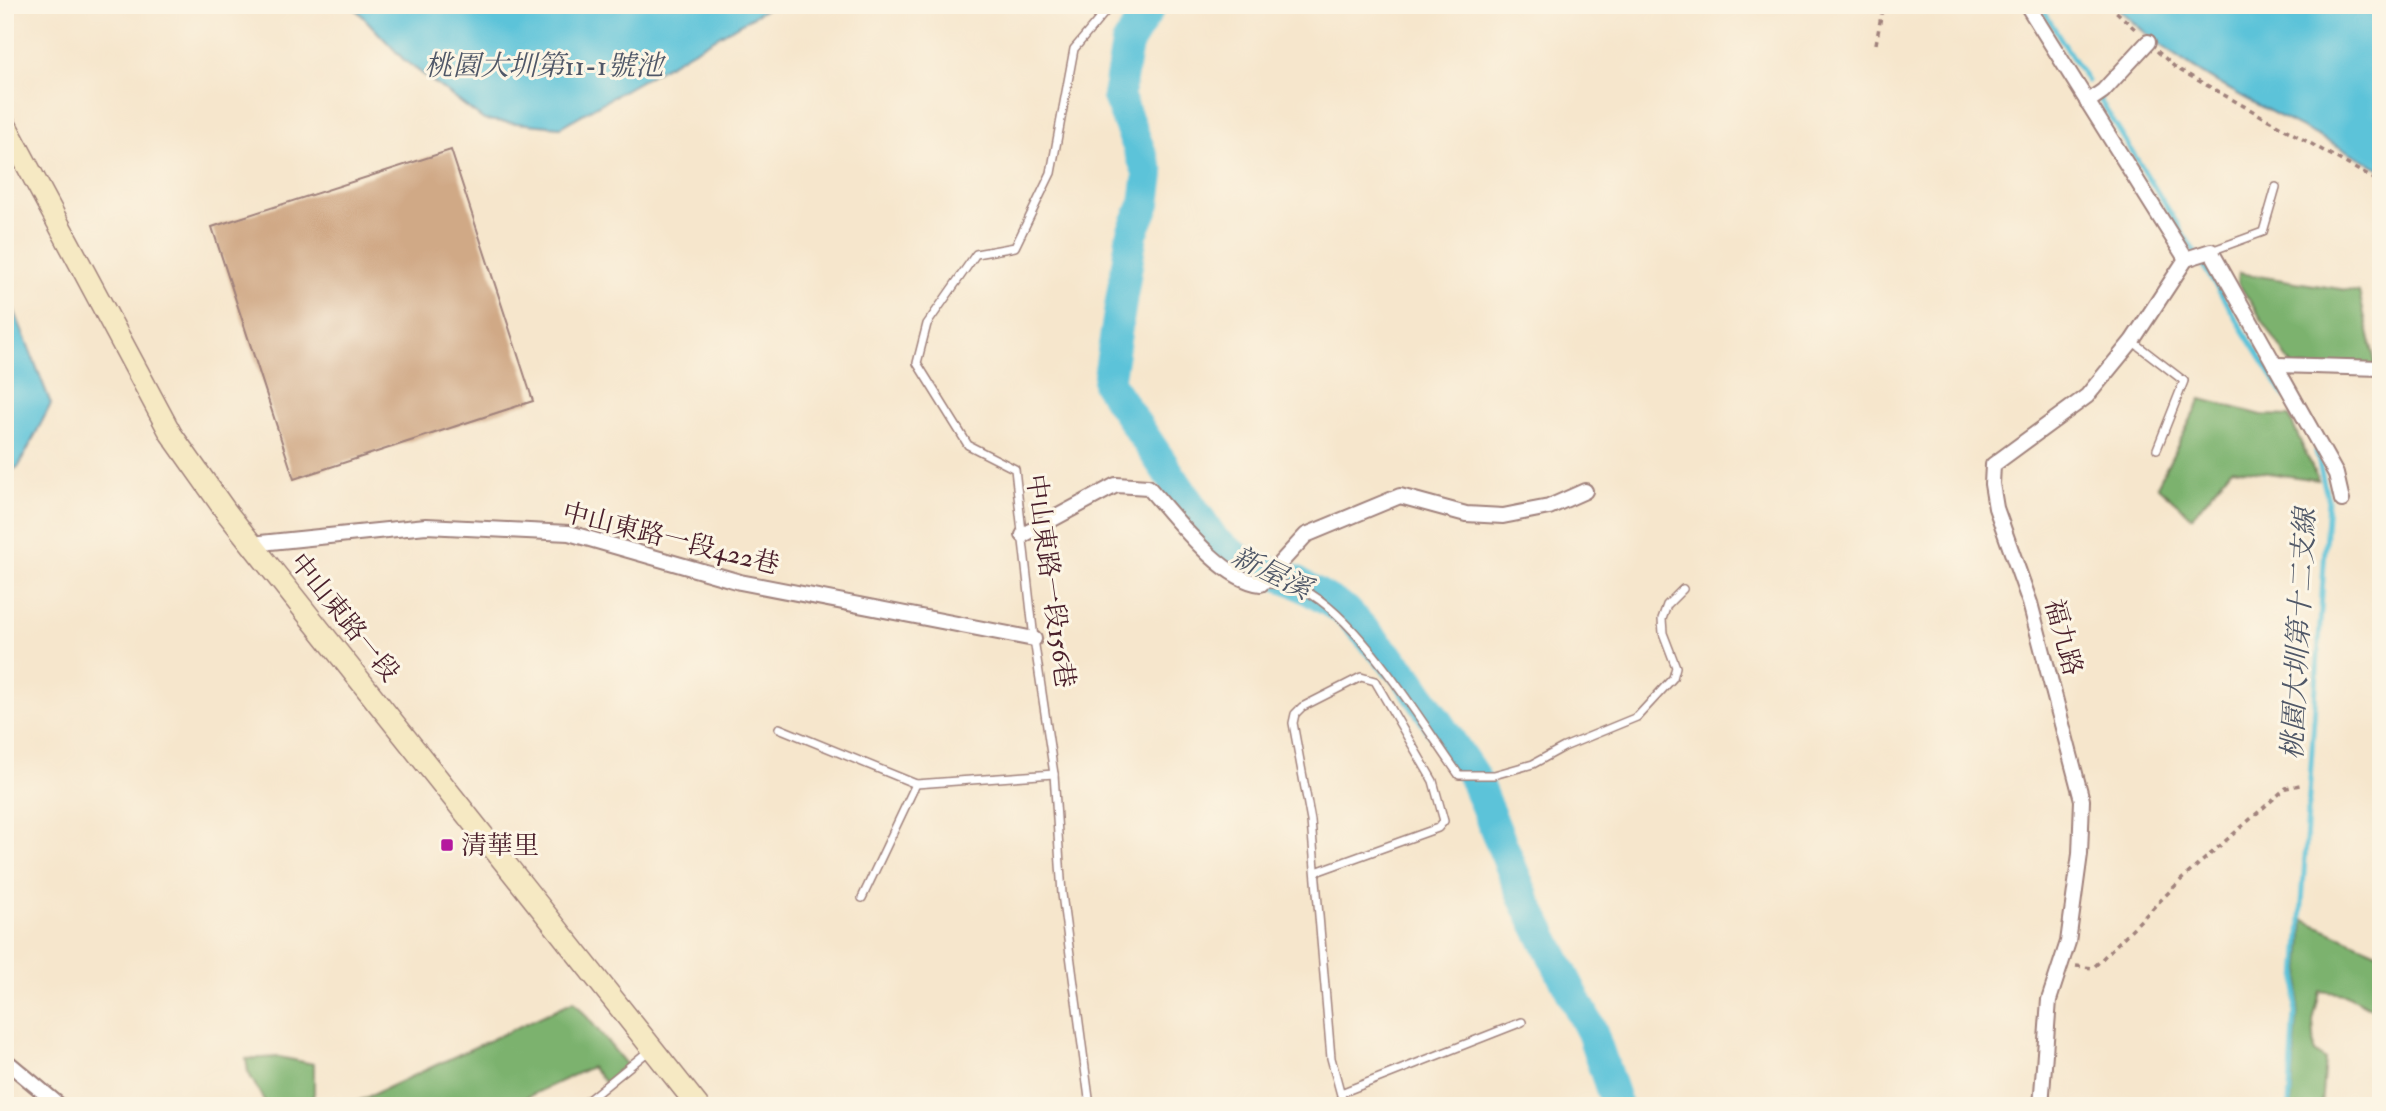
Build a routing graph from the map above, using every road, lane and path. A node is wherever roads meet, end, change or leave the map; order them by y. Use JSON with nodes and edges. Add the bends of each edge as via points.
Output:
{"nodes":[{"id":1,"x":1111,"y":5,"type":"edge"},
{"id":2,"x":1883,"y":5,"type":"edge"},
{"id":3,"x":2026,"y":5,"type":"edge"},
{"id":4,"x":2109,"y":5,"type":"edge"},
{"id":5,"x":2148,"y":42,"type":"junction"},
{"id":6,"x":1876,"y":44,"type":"dead end"},
{"id":7,"x":2087,"y":102,"type":"junction"},
{"id":8,"x":5,"y":124,"type":"edge"},
{"id":9,"x":2381,"y":183,"type":"edge"},
{"id":10,"x":2276,"y":187,"type":"dead end"},
{"id":11,"x":2211,"y":251,"type":"junction"},
{"id":12,"x":2186,"y":259,"type":"junction"},
{"id":13,"x":2132,"y":341,"type":"junction"},
{"id":14,"x":2277,"y":365,"type":"junction"},
{"id":15,"x":2381,"y":368,"type":"edge"},
{"id":16,"x":2157,"y":449,"type":"dead end"},
{"id":17,"x":1586,"y":491,"type":"dead end"},
{"id":18,"x":2342,"y":500,"type":"dead end"},
{"id":19,"x":1023,"y":535,"type":"junction"},
{"id":20,"x":251,"y":544,"type":"junction"},
{"id":21,"x":1266,"y":578,"type":"junction"},
{"id":22,"x":1684,"y":589,"type":"dead end"},
{"id":23,"x":1034,"y":639,"type":"junction"},
{"id":24,"x":779,"y":728,"type":"dead end"},
{"id":25,"x":1054,"y":774,"type":"junction"},
{"id":26,"x":916,"y":784,"type":"junction"},
{"id":27,"x":2304,"y":784,"type":"dead end"},
{"id":28,"x":1316,"y":872,"type":"junction"},
{"id":29,"x":862,"y":898,"type":"dead end"},
{"id":30,"x":2060,"y":964,"type":"junction"},
{"id":31,"x":1522,"y":1022,"type":"dead end"},
{"id":32,"x":654,"y":1047,"type":"junction"},
{"id":33,"x":5,"y":1060,"type":"edge"},
{"id":34,"x":1341,"y":1093,"type":"junction"},
{"id":35,"x":57,"y":1105,"type":"edge"},
{"id":36,"x":581,"y":1106,"type":"edge"},
{"id":37,"x":698,"y":1106,"type":"edge"},
{"id":38,"x":1090,"y":1106,"type":"edge"},
{"id":39,"x":1344,"y":1106,"type":"edge"},
{"id":40,"x":2041,"y":1106,"type":"edge"}],
"edges":[{"from":1,"to":19,"type":"lane","name":"中山東路一段156巷","via":[[1074,49],[1051,173],[1015,247],[976,254],[927,324],[917,363],[968,445],[1015,469]]},
{"from":2,"to":6,"type":"path"},
{"from":3,"to":7,"type":"street"},
{"from":4,"to":5,"type":"path"},
{"from":5,"to":7,"type":"street","via":[[2104,91]]},
{"from":5,"to":9,"type":"path","via":[[2176,68]]},
{"from":7,"to":12,"type":"street"},
{"from":8,"to":20,"type":"main road","name":"中山東路一段","via":[[171,433]]},
{"from":10,"to":11,"type":"lane","via":[[2263,232]]},
{"from":11,"to":12,"type":"street"},
{"from":11,"to":14,"type":"street"},
{"from":12,"to":13,"type":"street","name":"福九路"},
{"from":13,"to":16,"type":"lane","via":[[2184,381]]},
{"from":13,"to":30,"type":"street","name":"福九路","via":[[2087,396],[1993,465],[1996,508],[2030,603],[2082,800],[2080,855],[2068,942]]},
{"from":14,"to":15,"type":"street"},
{"from":14,"to":18,"type":"street","via":[[2336,474]]},
{"from":17,"to":21,"type":"street","via":[[1549,507],[1503,516],[1466,513],[1400,496],[1306,535]]},
{"from":19,"to":21,"type":"street","via":[[1116,485],[1148,487],[1203,549],[1249,583]]},
{"from":19,"to":23,"type":"lane","name":"中山東路一段156巷"},
{"from":20,"to":23,"type":"street","name":"中山東路一段422巷","via":[[426,526],[569,533],[740,582]]},
{"from":20,"to":32,"type":"main road","name":"中山東路一段"},
{"from":21,"to":22,"type":"lane","via":[[1302,588],[1344,622],[1391,678],[1459,775],[1494,775],[1533,764],[1637,717],[1673,678],[1676,667],[1662,620],[1668,605]]},
{"from":23,"to":25,"type":"lane","name":"中山東路一段156巷"},
{"from":24,"to":26,"type":"lane"},
{"from":25,"to":26,"type":"lane"},
{"from":25,"to":38,"type":"lane","name":"中山東路一段156巷","via":[[1062,894]]},
{"from":26,"to":29,"type":"lane"},
{"from":27,"to":30,"type":"path","via":[[2286,788],[2183,878],[2093,968]]},
{"from":28,"to":28,"type":"lane","via":[[1295,713],[1368,677],[1375,681],[1433,780],[1444,821],[1438,828]]},
{"from":28,"to":34,"type":"lane","via":[[1331,1058]]},
{"from":30,"to":40,"type":"street","name":"福九路","via":[[2049,1000]]},
{"from":31,"to":34,"type":"lane"},
{"from":32,"to":36,"type":"lane"},
{"from":32,"to":37,"type":"main road","name":"中山東路一段"},
{"from":33,"to":35,"type":"street"},
{"from":34,"to":39,"type":"lane"}]}
